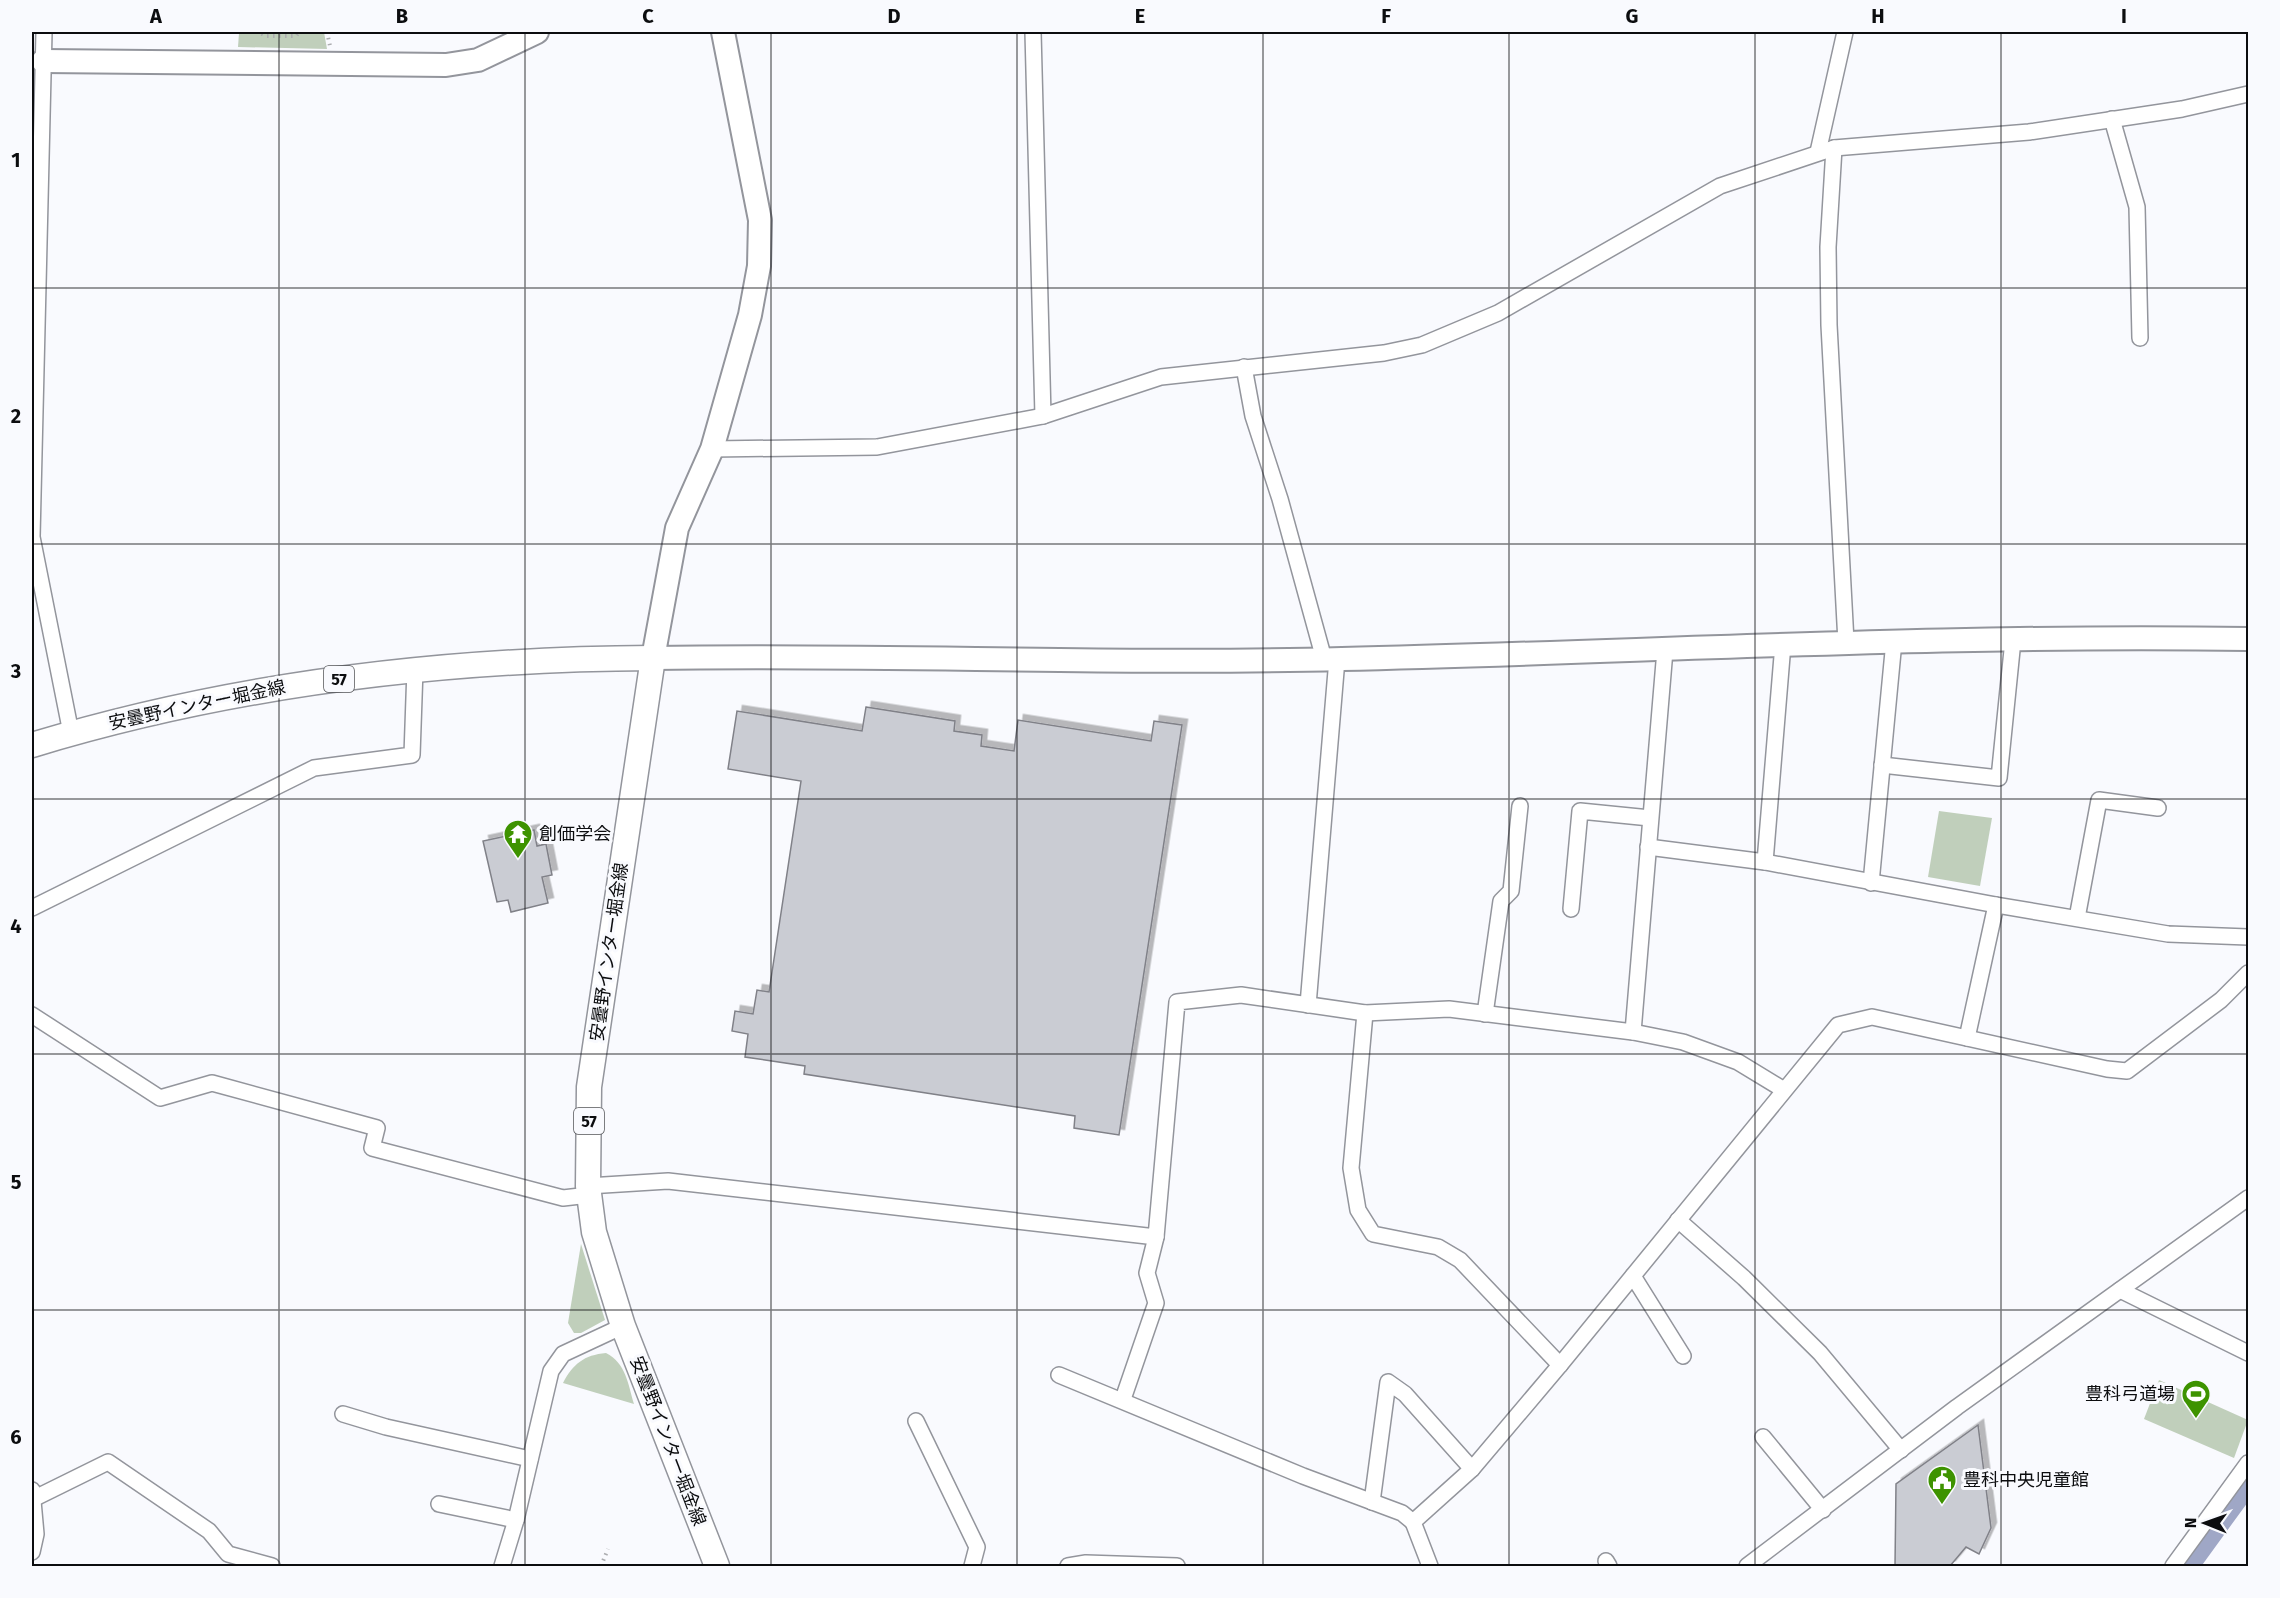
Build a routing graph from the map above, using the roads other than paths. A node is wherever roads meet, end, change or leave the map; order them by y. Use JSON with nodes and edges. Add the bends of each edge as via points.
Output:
{"nodes":[{"id":1,"x":44,"y":32,"type":"edge"},
{"id":2,"x":537,"y":32,"type":"edge"},
{"id":3,"x":723,"y":32,"type":"edge"},
{"id":4,"x":1033,"y":32,"type":"edge"},
{"id":5,"x":1845,"y":32,"type":"edge"},
{"id":6,"x":37,"y":61,"type":"edge"},
{"id":7,"x":2248,"y":94,"type":"edge"},
{"id":8,"x":2112,"y":119,"type":"junction"},
{"id":9,"x":1834,"y":148,"type":"junction"},
{"id":10,"x":1818,"y":153,"type":"junction"},
{"id":11,"x":2140,"y":338,"type":"dead end"},
{"id":12,"x":1244,"y":367,"type":"junction"},
{"id":13,"x":1043,"y":416,"type":"junction"},
{"id":14,"x":712,"y":449,"type":"junction"},
{"id":15,"x":2248,"y":639,"type":"edge"},
{"id":16,"x":1894,"y":641,"type":"junction"},
{"id":17,"x":1846,"y":642,"type":"junction"},
{"id":18,"x":1783,"y":644,"type":"junction"},
{"id":19,"x":1665,"y":650,"type":"junction"},
{"id":20,"x":2012,"y":650,"type":"dead end"},
{"id":21,"x":653,"y":658,"type":"junction"},
{"id":22,"x":1331,"y":659,"type":"junction"},
{"id":23,"x":415,"y":669,"type":"junction"},
{"id":24,"x":71,"y":733,"type":"junction"},
{"id":25,"x":32,"y":745,"type":"edge"},
{"id":26,"x":1882,"y":765,"type":"junction"},
{"id":27,"x":1520,"y":806,"type":"dead end"},
{"id":28,"x":2158,"y":808,"type":"dead end"},
{"id":29,"x":1650,"y":818,"type":"junction"},
{"id":30,"x":1648,"y":847,"type":"junction"},
{"id":31,"x":1765,"y":862,"type":"junction"},
{"id":32,"x":1871,"y":883,"type":"junction"},
{"id":33,"x":1996,"y":905,"type":"junction"},
{"id":34,"x":32,"y":908,"type":"edge"},
{"id":35,"x":1571,"y":909,"type":"dead end"},
{"id":36,"x":2077,"y":918,"type":"junction"},
{"id":37,"x":2248,"y":937,"type":"edge"},
{"id":38,"x":2248,"y":972,"type":"edge"},
{"id":39,"x":1308,"y":1005,"type":"junction"},
{"id":40,"x":1365,"y":1013,"type":"junction"},
{"id":41,"x":1485,"y":1014,"type":"junction"},
{"id":42,"x":32,"y":1015,"type":"edge"},
{"id":43,"x":1633,"y":1032,"type":"junction"},
{"id":44,"x":1967,"y":1038,"type":"junction"},
{"id":45,"x":1784,"y":1090,"type":"junction"},
{"id":46,"x":589,"y":1190,"type":"junction"},
{"id":47,"x":2248,"y":1198,"type":"edge"},
{"id":48,"x":1678,"y":1220,"type":"junction"},
{"id":49,"x":1156,"y":1236,"type":"junction"},
{"id":50,"x":1633,"y":1276,"type":"junction"},
{"id":51,"x":2120,"y":1290,"type":"junction"},
{"id":52,"x":623,"y":1326,"type":"junction"},
{"id":53,"x":2248,"y":1353,"type":"edge"},
{"id":54,"x":1683,"y":1356,"type":"dead end"},
{"id":55,"x":1560,"y":1365,"type":"junction"},
{"id":56,"x":1059,"y":1375,"type":"dead end"},
{"id":57,"x":1123,"y":1399,"type":"junction"},
{"id":58,"x":343,"y":1414,"type":"dead end"},
{"id":59,"x":916,"y":1420,"type":"dead end"},
{"id":60,"x":1763,"y":1437,"type":"dead end"},
{"id":61,"x":1901,"y":1450,"type":"junction"},
{"id":62,"x":530,"y":1459,"type":"junction"},
{"id":63,"x":1472,"y":1469,"type":"junction"},
{"id":64,"x":2246,"y":1472,"type":"edge"},
{"id":65,"x":32,"y":1494,"type":"edge"},
{"id":66,"x":1372,"y":1502,"type":"junction"},
{"id":67,"x":439,"y":1504,"type":"dead end"},
{"id":68,"x":1823,"y":1510,"type":"junction"},
{"id":69,"x":516,"y":1520,"type":"junction"},
{"id":70,"x":1413,"y":1522,"type":"junction"},
{"id":71,"x":32,"y":1552,"type":"edge"},
{"id":72,"x":272,"y":1566,"type":"edge"},
{"id":73,"x":502,"y":1566,"type":"edge"},
{"id":74,"x":717,"y":1566,"type":"edge"},
{"id":75,"x":972,"y":1566,"type":"edge"},
{"id":76,"x":1068,"y":1566,"type":"edge"},
{"id":77,"x":1177,"y":1566,"type":"edge"},
{"id":78,"x":1430,"y":1566,"type":"edge"},
{"id":79,"x":1747,"y":1566,"type":"edge"},
{"id":80,"x":2173,"y":1566,"type":"edge"}],
"edges":[{"from":1,"to":6,"type":"street"},
{"from":2,"to":6,"type":"street","via":[[478,60],[446,65]]},
{"from":3,"to":14,"type":"street","via":[[760,231],[759,266],[750,315]]},
{"from":4,"to":13,"type":"street"},
{"from":5,"to":10,"type":"street"},
{"from":6,"to":24,"type":"street","via":[[32,537]]},
{"from":7,"to":8,"type":"street"},
{"from":8,"to":9,"type":"street","via":[[2029,132]]},
{"from":8,"to":11,"type":"street","via":[[2137,207]]},
{"from":9,"to":10,"type":"street"},
{"from":9,"to":17,"type":"street","via":[[1828,247],[1829,325]]},
{"from":10,"to":12,"type":"street","via":[[1720,186],[1498,313],[1422,345],[1384,353]]},
{"from":12,"to":13,"type":"street","via":[[1161,377]]},
{"from":12,"to":22,"type":"street","via":[[1253,416]]},
{"from":13,"to":14,"type":"street","via":[[877,447]]},
{"from":14,"to":21,"type":"street","via":[[677,528]]},
{"from":15,"to":16,"type":"street"},
{"from":16,"to":17,"type":"street"},
{"from":16,"to":26,"type":"street"},
{"from":17,"to":18,"type":"street"},
{"from":18,"to":19,"type":"street"},
{"from":18,"to":31,"type":"street"},
{"from":19,"to":22,"type":"street"},
{"from":19,"to":29,"type":"street"},
{"from":20,"to":26,"type":"street","via":[[2000,778]]},
{"from":21,"to":22,"type":"street"},
{"from":21,"to":23,"type":"main road","name":"安曇野インター堀金線","number":"57","via":[[541,659]]},
{"from":21,"to":46,"type":"main road","name":"安曇野インター堀金線","number":"57","via":[[589,1087]]},
{"from":22,"to":39,"type":"street"},
{"from":23,"to":24,"type":"main road","name":"安曇野インター堀金線","number":"57","via":[[288,685]]},
{"from":23,"to":34,"type":"street","via":[[412,754],[314,768]]},
{"from":24,"to":25,"type":"main road","name":"安曇野インター堀金線","number":"57"},
{"from":26,"to":32,"type":"street"},
{"from":27,"to":41,"type":"street","via":[[1511,891],[1501,901]]},
{"from":28,"to":36,"type":"street","via":[[2099,800]]},
{"from":29,"to":30,"type":"street"},
{"from":29,"to":35,"type":"street","via":[[1580,811]]},
{"from":30,"to":31,"type":"street"},
{"from":30,"to":43,"type":"street"},
{"from":31,"to":32,"type":"street"},
{"from":32,"to":33,"type":"street"},
{"from":33,"to":36,"type":"street"},
{"from":33,"to":44,"type":"street"},
{"from":36,"to":37,"type":"street","via":[[2168,934]]},
{"from":38,"to":44,"type":"street","via":[[2221,1000],[2127,1071]]},
{"from":39,"to":40,"type":"street"},
{"from":39,"to":49,"type":"street","via":[[1241,995],[1177,1002]]},
{"from":40,"to":41,"type":"street","via":[[1449,1009]]},
{"from":40,"to":55,"type":"street","via":[[1350,1168],[1358,1210],[1373,1234],[1437,1247],[1460,1260]]},
{"from":41,"to":43,"type":"street"},
{"from":42,"to":46,"type":"street","via":[[160,1098],[212,1083],[377,1128],[372,1148],[563,1198]]},
{"from":43,"to":45,"type":"street","via":[[1683,1042],[1738,1062]]},
{"from":44,"to":45,"type":"street","via":[[1872,1017],[1838,1025]]},
{"from":45,"to":48,"type":"street"},
{"from":46,"to":49,"type":"street","via":[[668,1181]]},
{"from":46,"to":52,"type":"main road","name":"安曇野インター堀金線","number":"57","via":[[594,1232]]},
{"from":47,"to":51,"type":"street"},
{"from":48,"to":50,"type":"street"},
{"from":48,"to":61,"type":"street","via":[[1820,1353]]},
{"from":49,"to":57,"type":"street","via":[[1147,1273],[1156,1303]]},
{"from":50,"to":54,"type":"street"},
{"from":50,"to":55,"type":"street"},
{"from":51,"to":53,"type":"street"},
{"from":51,"to":61,"type":"street"},
{"from":52,"to":62,"type":"street","via":[[563,1354],[551,1371]]},
{"from":52,"to":74,"type":"main road","name":"安曇野インター堀金線","number":"57"},
{"from":55,"to":63,"type":"street"},
{"from":56,"to":57,"type":"street"},
{"from":57,"to":66,"type":"street"},
{"from":58,"to":62,"type":"street"},
{"from":59,"to":75,"type":"street","via":[[977,1547]]},
{"from":60,"to":68,"type":"street"},
{"from":61,"to":68,"type":"street"},
{"from":62,"to":69,"type":"street"},
{"from":63,"to":66,"type":"street","via":[[1405,1394],[1388,1382]]},
{"from":63,"to":70,"type":"street"},
{"from":64,"to":80,"type":"street"},
{"from":65,"to":71,"type":"street","via":[[36,1534]]},
{"from":65,"to":72,"type":"street","via":[[108,1462],[208,1531],[228,1554]]},
{"from":66,"to":70,"type":"street","via":[[1402,1513]]},
{"from":67,"to":69,"type":"street"},
{"from":68,"to":79,"type":"street"},
{"from":69,"to":73,"type":"street"},
{"from":70,"to":78,"type":"street"},
{"from":76,"to":77,"type":"street"}]}
